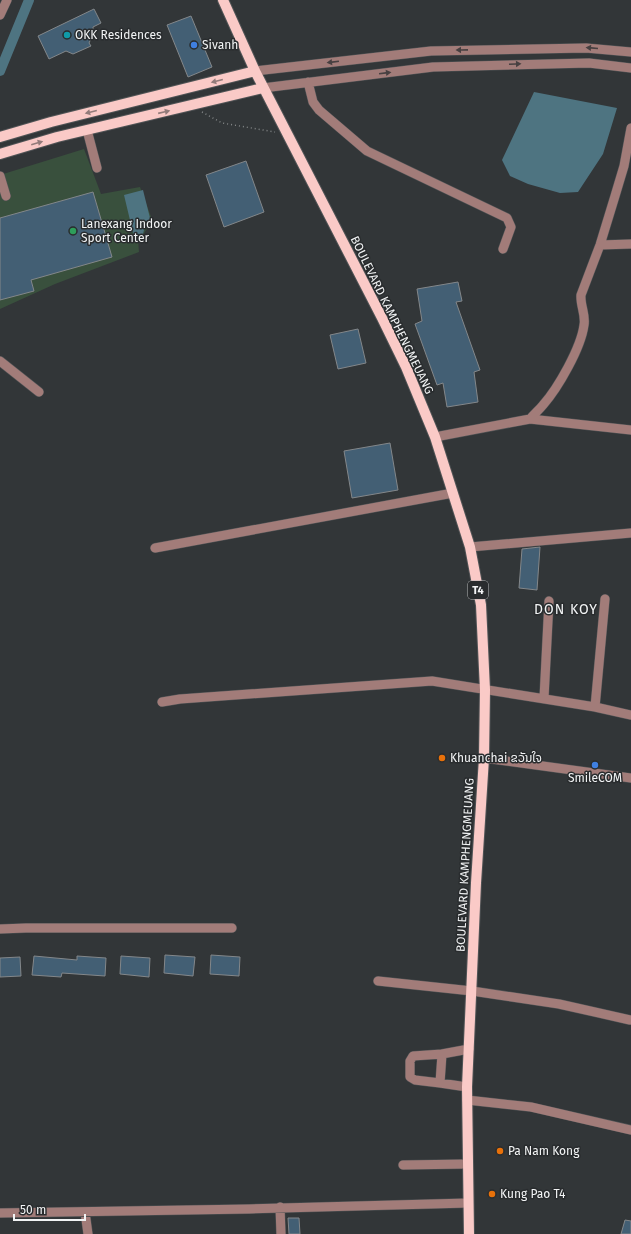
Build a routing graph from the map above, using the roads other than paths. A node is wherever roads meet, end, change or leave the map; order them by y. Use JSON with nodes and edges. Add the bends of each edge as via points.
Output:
{"nodes":[{"id":1,"x":7,"y":0,"type":"edge"},
{"id":2,"x":223,"y":0,"type":"edge"},
{"id":3,"x":0,"y":15,"type":"edge"},
{"id":4,"x":631,"y":52,"type":"edge"},
{"id":5,"x":631,"y":68,"type":"edge"},
{"id":6,"x":255,"y":71,"type":"junction"},
{"id":7,"x":308,"y":82,"type":"junction"},
{"id":8,"x":263,"y":88,"type":"junction"},
{"id":9,"x":631,"y":128,"type":"edge"},
{"id":10,"x":87,"y":130,"type":"junction"},
{"id":11,"x":0,"y":137,"type":"edge"},
{"id":12,"x":0,"y":154,"type":"edge"},
{"id":13,"x":97,"y":168,"type":"dead end"},
{"id":14,"x":0,"y":176,"type":"edge"},
{"id":15,"x":6,"y":196,"type":"dead end"},
{"id":16,"x":631,"y":244,"type":"edge"},
{"id":17,"x":600,"y":245,"type":"junction"},
{"id":18,"x":503,"y":249,"type":"dead end"},
{"id":19,"x":0,"y":361,"type":"edge"},
{"id":20,"x":39,"y":392,"type":"dead end"},
{"id":21,"x":530,"y":419,"type":"junction"},
{"id":22,"x":631,"y":430,"type":"edge"},
{"id":23,"x":435,"y":437,"type":"junction"},
{"id":24,"x":453,"y":493,"type":"junction"},
{"id":25,"x":631,"y":533,"type":"edge"},
{"id":26,"x":470,"y":547,"type":"junction"},
{"id":27,"x":155,"y":548,"type":"dead end"},
{"id":28,"x":604,"y":599,"type":"dead end"},
{"id":29,"x":549,"y":601,"type":"dead end"},
{"id":30,"x":485,"y":690,"type":"junction"},
{"id":31,"x":544,"y":698,"type":"junction"},
{"id":32,"x":162,"y":702,"type":"dead end"},
{"id":33,"x":595,"y":707,"type":"junction"},
{"id":34,"x":631,"y":715,"type":"edge"},
{"id":35,"x":484,"y":758,"type":"junction"},
{"id":36,"x":631,"y":778,"type":"edge"},
{"id":37,"x":232,"y":928,"type":"dead end"},
{"id":38,"x":0,"y":929,"type":"edge"},
{"id":39,"x":378,"y":981,"type":"dead end"},
{"id":40,"x":472,"y":991,"type":"junction"},
{"id":41,"x":630,"y":1020,"type":"dead end"},
{"id":42,"x":469,"y":1049,"type":"junction"},
{"id":43,"x":442,"y":1054,"type":"junction"},
{"id":44,"x":440,"y":1083,"type":"junction"},
{"id":45,"x":467,"y":1087,"type":"junction"},
{"id":46,"x":467,"y":1100,"type":"junction"},
{"id":47,"x":631,"y":1130,"type":"edge"},
{"id":48,"x":467,"y":1164,"type":"junction"},
{"id":49,"x":403,"y":1165,"type":"dead end"},
{"id":50,"x":468,"y":1203,"type":"junction"},
{"id":51,"x":280,"y":1207,"type":"junction"},
{"id":52,"x":85,"y":1212,"type":"junction"},
{"id":53,"x":0,"y":1213,"type":"edge"},
{"id":54,"x":88,"y":1234,"type":"edge"},
{"id":55,"x":281,"y":1234,"type":"edge"},
{"id":56,"x":469,"y":1234,"type":"edge"}],
"edges":[{"from":1,"to":3,"type":"street"},
{"from":2,"to":6,"type":"main road","name":"BOULEVARD KAMPHENGMEUANG","number":"T4"},
{"from":4,"to":6,"type":"street","one_way":true,"via":[[586,48],[431,51]]},
{"from":7,"to":5,"type":"street","one_way":true,"via":[[433,67],[589,63]]},
{"from":6,"to":8,"type":"main road","name":"BOULEVARD KAMPHENGMEUANG","number":"T4"},
{"from":6,"to":11,"type":"main road","one_way":true},
{"from":7,"to":8,"type":"street"},
{"from":7,"to":18,"type":"street","via":[[313,102],[319,110],[367,151],[507,218],[511,228]]},
{"from":10,"to":8,"type":"main road","one_way":true},
{"from":8,"to":23,"type":"main road","name":"BOULEVARD KAMPHENGMEUANG","number":"T4","via":[[382,318]]},
{"from":9,"to":17,"type":"street","via":[[624,166]]},
{"from":12,"to":10,"type":"main road","one_way":true},
{"from":10,"to":13,"type":"street"},
{"from":14,"to":15,"type":"street"},
{"from":16,"to":17,"type":"street"},
{"from":17,"to":21,"type":"street","via":[[581,295],[580,302],[585,318],[574,354],[560,381]]},
{"from":19,"to":20,"type":"street"},
{"from":21,"to":22,"type":"street"},
{"from":21,"to":23,"type":"street"},
{"from":23,"to":24,"type":"main road","name":"BOULEVARD KAMPHENGMEUANG","number":"T4"},
{"from":24,"to":26,"type":"main road","name":"BOULEVARD KAMPHENGMEUANG","number":"T4"},
{"from":24,"to":27,"type":"street"},
{"from":25,"to":26,"type":"street"},
{"from":26,"to":30,"type":"main road","name":"BOULEVARD KAMPHENGMEUANG","number":"T4","via":[[481,605]]},
{"from":28,"to":33,"type":"street"},
{"from":29,"to":31,"type":"street"},
{"from":30,"to":31,"type":"street"},
{"from":30,"to":32,"type":"street","via":[[432,681]]},
{"from":30,"to":35,"type":"main road","name":"BOULEVARD KAMPHENGMEUANG","number":"T4"},
{"from":31,"to":33,"type":"street"},
{"from":33,"to":34,"type":"street"},
{"from":35,"to":36,"type":"street"},
{"from":35,"to":40,"type":"main road","name":"BOULEVARD KAMPHENGMEUANG","number":"T4"},
{"from":37,"to":38,"type":"street"},
{"from":39,"to":40,"type":"street"},
{"from":40,"to":41,"type":"street","via":[[559,1004]]},
{"from":40,"to":42,"type":"main road","name":"BOULEVARD KAMPHENGMEUANG","number":"T4"},
{"from":42,"to":43,"type":"street"},
{"from":42,"to":45,"type":"main road","name":"BOULEVARD KAMPHENGMEUANG","number":"T4"},
{"from":43,"to":44,"type":"street"},
{"from":43,"to":44,"type":"street","via":[[414,1056],[410,1061],[410,1077]]},
{"from":44,"to":45,"type":"street"},
{"from":45,"to":46,"type":"main road","name":"BOULEVARD KAMPHENGMEUANG","number":"T4"},
{"from":46,"to":47,"type":"street","via":[[530,1107]]},
{"from":46,"to":48,"type":"main road","name":"BOULEVARD KAMPHENGMEUANG","number":"T4"},
{"from":48,"to":49,"type":"street"},
{"from":48,"to":50,"type":"main road","name":"BOULEVARD KAMPHENGMEUANG","number":"T4"},
{"from":50,"to":51,"type":"street"},
{"from":50,"to":56,"type":"main road","name":"BOULEVARD KAMPHENGMEUANG","number":"T4"},
{"from":51,"to":52,"type":"street"},
{"from":51,"to":55,"type":"street"},
{"from":52,"to":53,"type":"street"},
{"from":52,"to":54,"type":"street"}]}
